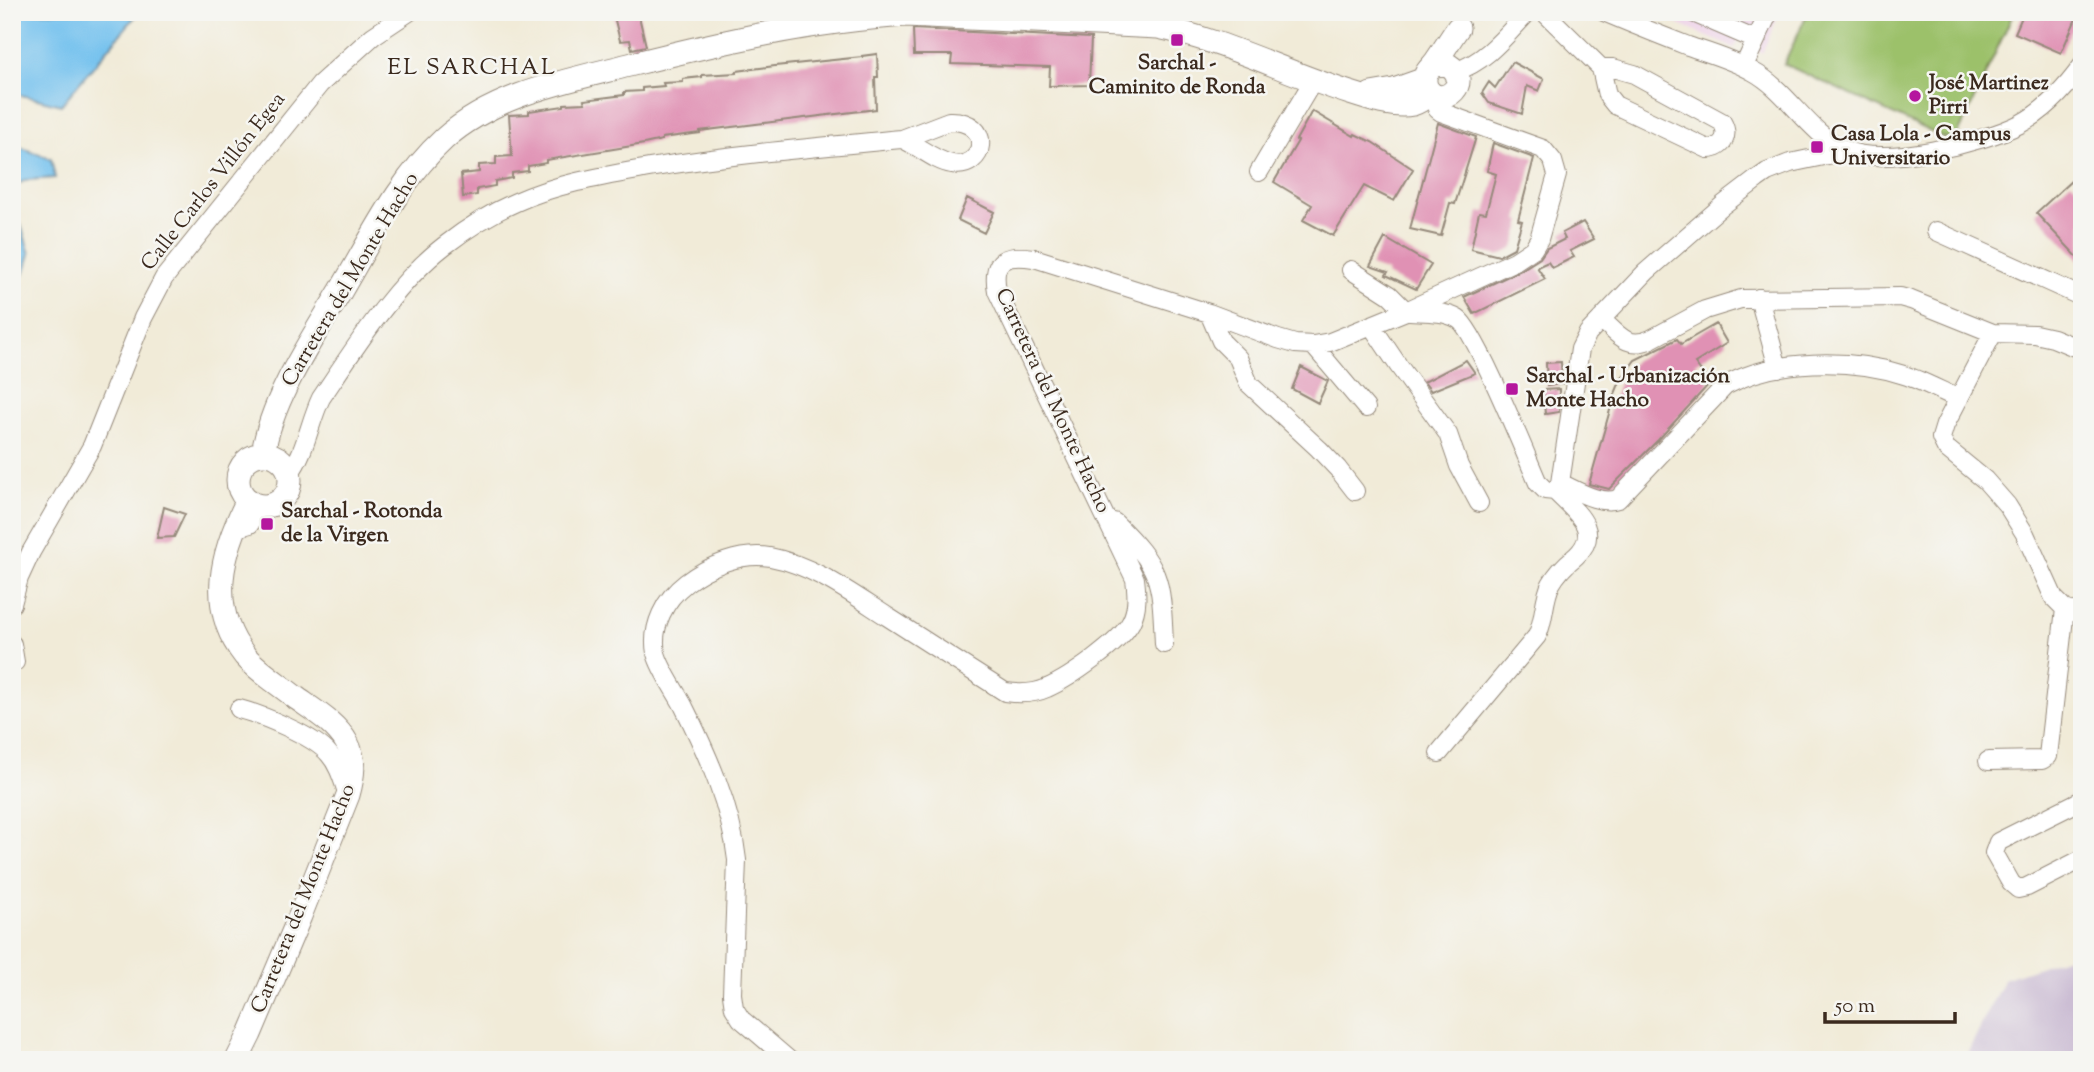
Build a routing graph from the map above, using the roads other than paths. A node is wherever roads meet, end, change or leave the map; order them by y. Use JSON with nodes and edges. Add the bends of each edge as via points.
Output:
{"nodes":[{"id":1,"x":410,"y":12,"type":"edge"},
{"id":2,"x":1128,"y":12,"type":"edge"},
{"id":3,"x":1528,"y":12,"type":"edge"},
{"id":4,"x":1544,"y":12,"type":"edge"},
{"id":5,"x":1604,"y":12,"type":"edge"},
{"id":6,"x":1691,"y":12,"type":"edge"},
{"id":7,"x":1769,"y":12,"type":"edge"},
{"id":8,"x":1461,"y":20,"type":"edge"},
{"id":9,"x":1158,"y":27,"type":"junction"},
{"id":10,"x":1756,"y":40,"type":"junction"},
{"id":11,"x":1744,"y":66,"type":"junction"},
{"id":12,"x":2082,"y":66,"type":"edge"},
{"id":13,"x":1601,"y":68,"type":"junction"},
{"id":14,"x":1440,"y":79,"type":"junction"},
{"id":15,"x":1313,"y":81,"type":"junction"},
{"id":16,"x":902,"y":139,"type":"dead end"},
{"id":17,"x":1847,"y":151,"type":"junction"},
{"id":18,"x":1259,"y":172,"type":"dead end"},
{"id":19,"x":1936,"y":231,"type":"dead end"},
{"id":20,"x":1351,"y":270,"type":"dead end"},
{"id":21,"x":1455,"y":288,"type":"junction"},
{"id":22,"x":1759,"y":298,"type":"junction"},
{"id":23,"x":2082,"y":298,"type":"edge"},
{"id":24,"x":1406,"y":311,"type":"junction"},
{"id":25,"x":1209,"y":313,"type":"junction"},
{"id":26,"x":1601,"y":319,"type":"junction"},
{"id":27,"x":1459,"y":320,"type":"junction"},
{"id":28,"x":1371,"y":325,"type":"junction"},
{"id":29,"x":1993,"y":333,"type":"junction"},
{"id":30,"x":1313,"y":345,"type":"junction"},
{"id":31,"x":2082,"y":351,"type":"edge"},
{"id":32,"x":1778,"y":368,"type":"junction"},
{"id":33,"x":1959,"y":399,"type":"junction"},
{"id":34,"x":1366,"y":408,"type":"dead end"},
{"id":35,"x":279,"y":459,"type":"junction"},
{"id":36,"x":1557,"y":487,"type":"junction"},
{"id":37,"x":1355,"y":491,"type":"dead end"},
{"id":38,"x":1479,"y":503,"type":"dead end"},
{"id":39,"x":246,"y":510,"type":"junction"},
{"id":40,"x":1104,"y":512,"type":"junction"},
{"id":41,"x":12,"y":604,"type":"edge"},
{"id":42,"x":2073,"y":609,"type":"edge"},
{"id":43,"x":12,"y":643,"type":"edge"},
{"id":44,"x":1164,"y":644,"type":"dead end"},
{"id":45,"x":15,"y":662,"type":"dead end"},
{"id":46,"x":239,"y":709,"type":"dead end"},
{"id":47,"x":1439,"y":753,"type":"dead end"},
{"id":48,"x":1988,"y":761,"type":"dead end"},
{"id":49,"x":348,"y":795,"type":"junction"},
{"id":50,"x":2082,"y":800,"type":"edge"},
{"id":51,"x":2082,"y":859,"type":"edge"},
{"id":52,"x":237,"y":1060,"type":"edge"},
{"id":53,"x":789,"y":1060,"type":"edge"}],
"edges":[{"from":1,"to":41,"type":"street","name":"Calle Carlos Villón Egea","via":[[373,36],[320,84],[164,278],[92,446],[31,552]]},
{"from":2,"to":9,"type":"street"},
{"from":3,"to":14,"type":"street","via":[[1482,58]]},
{"from":4,"to":13,"type":"street"},
{"from":5,"to":11,"type":"street"},
{"from":6,"to":10,"type":"street"},
{"from":7,"to":10,"type":"street"},
{"from":8,"to":14,"type":"main road"},
{"from":9,"to":15,"type":"main road","name":"Carretera del Monte Hacho"},
{"from":9,"to":35,"type":"main road","name":"Carretera del Monte Hacho","via":[[918,15],[868,18],[697,48],[505,100],[445,138],[400,192],[288,383]]},
{"from":10,"to":11,"type":"street"},
{"from":11,"to":17,"type":"street","via":[[1769,82],[1817,130]]},
{"from":12,"to":17,"type":"street","via":[[2044,108],[1998,133],[1909,154]]},
{"from":13,"to":13,"type":"street","via":[[1607,95],[1620,109],[1707,149],[1722,144],[1726,129],[1721,122],[1634,74]]},
{"from":14,"to":15,"type":"main road","name":"Carretera del Monte Hacho","via":[[1361,96]]},
{"from":14,"to":21,"type":"street","via":[[1436,104],[1441,113],[1543,149],[1557,175],[1533,249]]},
{"from":15,"to":18,"type":"street"},
{"from":16,"to":35,"type":"street","via":[[709,158],[595,177],[514,202],[442,247],[405,284]]},
{"from":17,"to":26,"type":"street","via":[[1767,172],[1646,272]]},
{"from":19,"to":23,"type":"street"},
{"from":20,"to":24,"type":"street"},
{"from":21,"to":24,"type":"street"},
{"from":21,"to":27,"type":"street","via":[[1449,298]]},
{"from":22,"to":26,"type":"street","via":[[1705,310],[1643,343],[1625,341]]},
{"from":22,"to":29,"type":"street","via":[[1900,297]]},
{"from":22,"to":32,"type":"street"},
{"from":24,"to":27,"type":"street","name":"Carretera del Monte Hacho","via":[[1442,313]]},
{"from":24,"to":28,"type":"street","name":"Carretera del Monte Hacho"},
{"from":25,"to":30,"type":"street","name":"Carretera del Monte Hacho","via":[[1278,339]]},
{"from":25,"to":37,"type":"street","via":[[1249,384],[1319,449]]},
{"from":25,"to":40,"type":"street","name":"Carretera del Monte Hacho","via":[[1034,258],[1015,256],[997,265],[997,291]]},
{"from":26,"to":36,"type":"street","via":[[1580,349]]},
{"from":27,"to":36,"type":"street","via":[[1470,332],[1538,484],[1545,490]]},
{"from":28,"to":30,"type":"street","name":"Carretera del Monte Hacho"},
{"from":28,"to":38,"type":"street","via":[[1448,434]]},
{"from":29,"to":31,"type":"street","via":[[2035,334]]},
{"from":29,"to":33,"type":"street"},
{"from":30,"to":34,"type":"street"},
{"from":32,"to":33,"type":"street","via":[[1835,363],[1865,366],[1904,375]]},
{"from":32,"to":36,"type":"street","via":[[1725,386],[1618,499],[1608,502]]},
{"from":33,"to":42,"type":"street","via":[[1941,438],[1946,448],[2007,505],[2054,598]]},
{"from":35,"to":39,"type":"main road","via":[[290,483],[287,492],[275,503]]},
{"from":35,"to":39,"type":"main road","via":[[247,460],[239,473]]},
{"from":36,"to":47,"type":"street","via":[[1586,524],[1587,541],[1549,587],[1537,636]]},
{"from":39,"to":49,"type":"main road","name":"Carretera del Monte Hacho","via":[[222,573],[225,618],[247,657],[339,730],[353,761]]},
{"from":40,"to":44,"type":"street","via":[[1150,560],[1162,593]]},
{"from":40,"to":53,"type":"street","name":"Carretera del Monte Hacho","via":[[1136,579],[1132,619],[1122,637],[1106,650],[1059,682],[1033,693],[1005,692],[839,585],[769,557],[738,558],[713,567],[677,589],[667,603],[655,635],[656,655],[712,771],[735,841],[734,1008]]},
{"from":42,"to":48,"type":"street","via":[[2048,756]]},
{"from":43,"to":45,"type":"street"},
{"from":46,"to":49,"type":"street","via":[[323,747],[336,764]]},
{"from":49,"to":52,"type":"main road","name":"Carretera del Monte Hacho"},
{"from":50,"to":51,"type":"street","via":[[1998,842],[1994,853],[2018,889]]}]}
